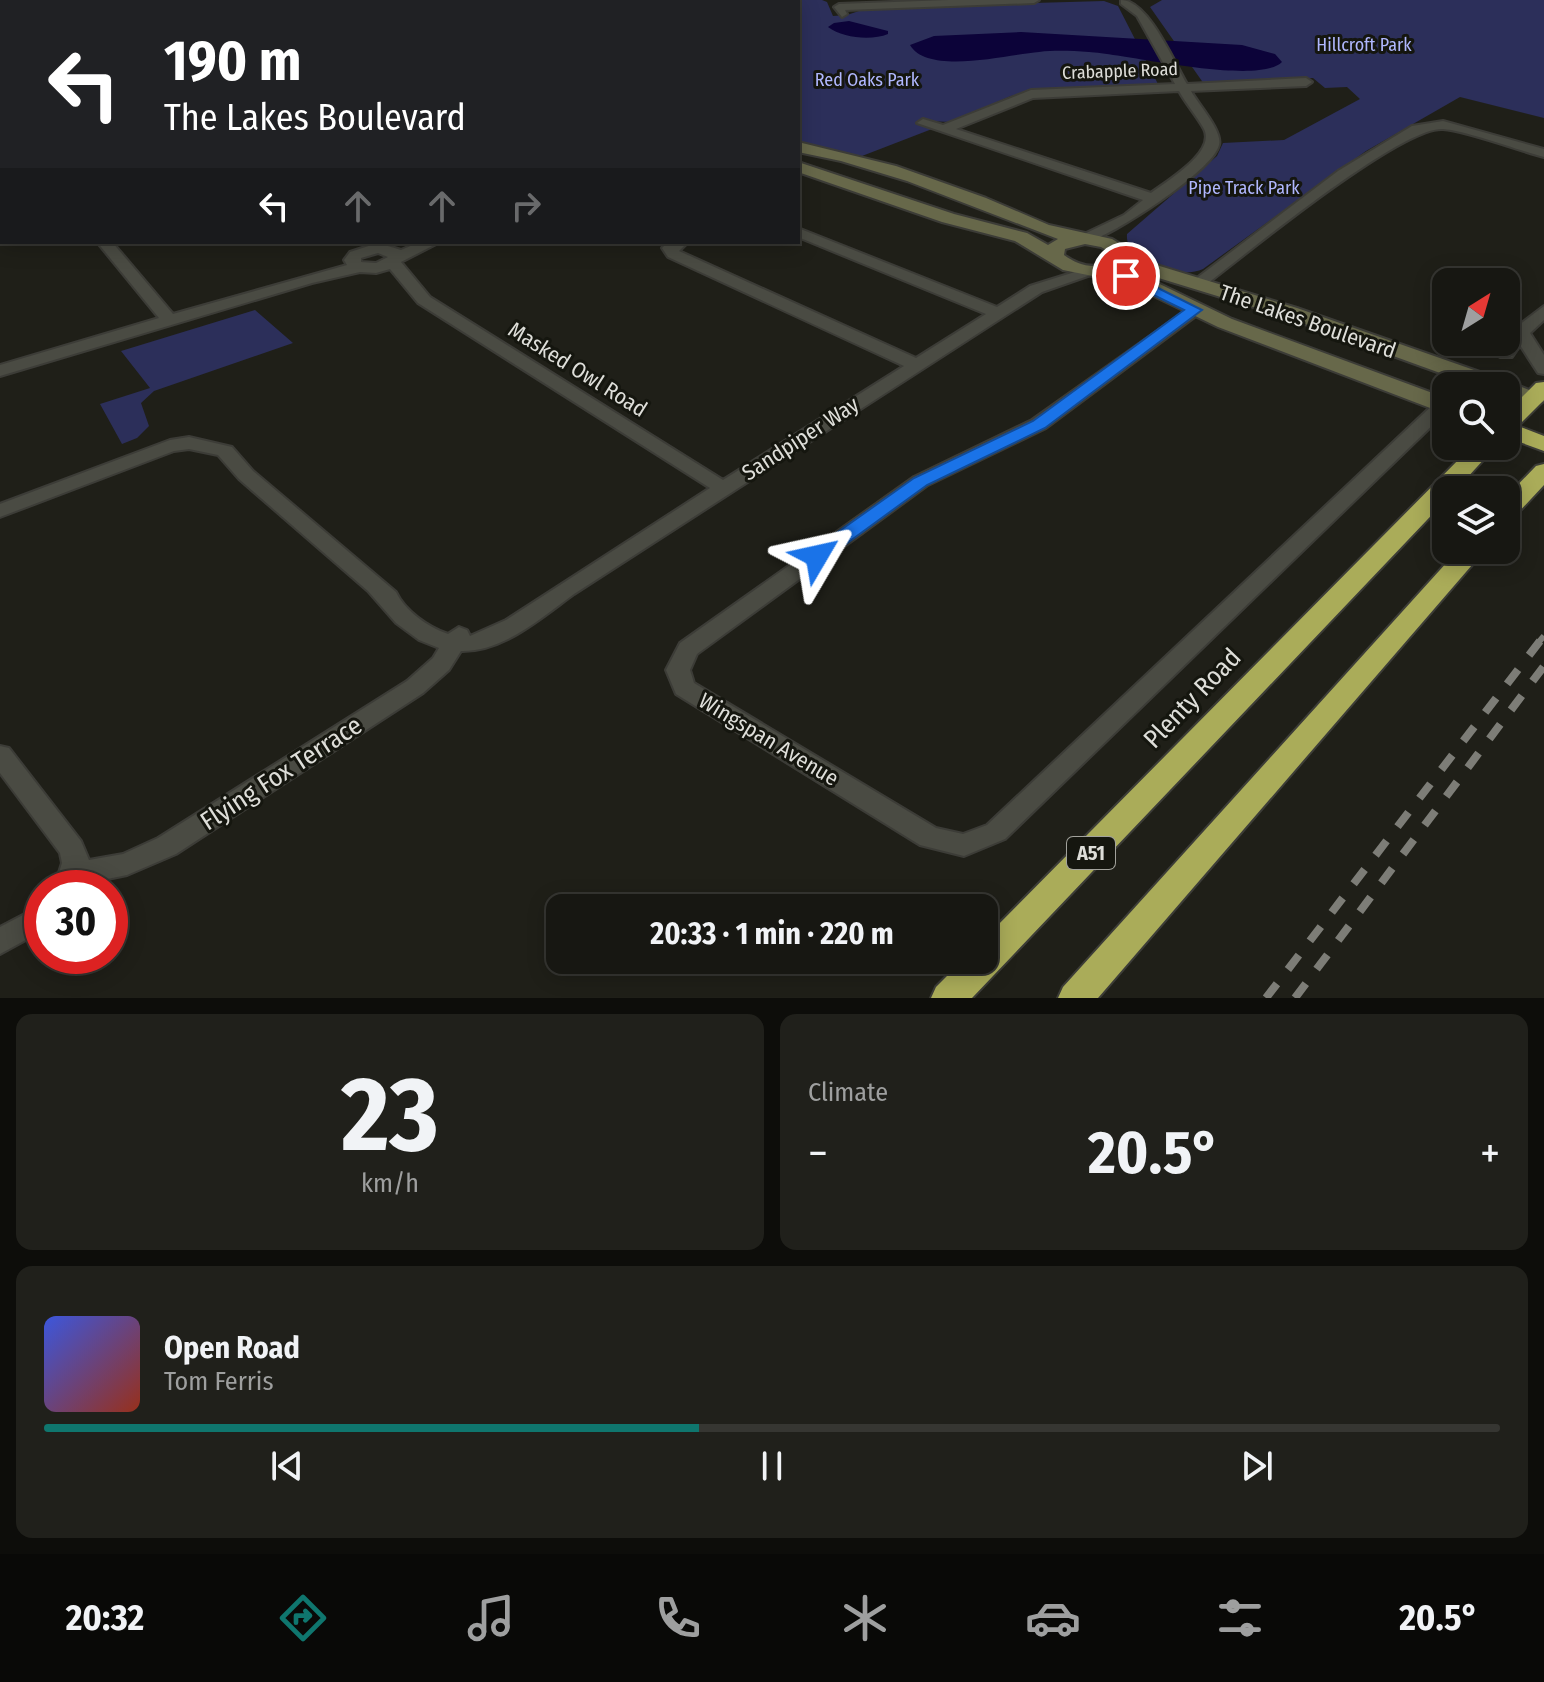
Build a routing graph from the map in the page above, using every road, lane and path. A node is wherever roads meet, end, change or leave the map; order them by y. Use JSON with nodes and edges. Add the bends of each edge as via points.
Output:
{"nodes":[{"id":1,"x":1034,"y":0,"type":"edge"},
{"id":2,"x":967,"y":1,"type":"edge"},
{"id":3,"x":1121,"y":1,"type":"edge"},
{"id":4,"x":842,"y":14,"type":"dead end"},
{"id":5,"x":1306,"y":82,"type":"dead end"},
{"id":6,"x":1182,"y":87,"type":"junction"},
{"id":7,"x":923,"y":123,"type":"dead end"},
{"id":8,"x":943,"y":130,"type":"junction"},
{"id":9,"x":800,"y":148,"type":"edge"},
{"id":10,"x":1544,"y":153,"type":"edge"},
{"id":11,"x":800,"y":168,"type":"edge"},
{"id":12,"x":1152,"y":198,"type":"junction"},
{"id":13,"x":1129,"y":218,"type":"junction"},
{"id":14,"x":800,"y":233,"type":"edge"},
{"id":15,"x":1084,"y":239,"type":"junction"},
{"id":16,"x":106,"y":244,"type":"edge"},
{"id":17,"x":414,"y":244,"type":"edge"},
{"id":18,"x":423,"y":244,"type":"edge"},
{"id":19,"x":677,"y":244,"type":"edge"},
{"id":20,"x":1122,"y":252,"type":"junction"},
{"id":21,"x":371,"y":255,"type":"edge"},
{"id":22,"x":1054,"y":256,"type":"junction"},
{"id":23,"x":1095,"y":271,"type":"junction"},
{"id":24,"x":1197,"y":284,"type":"junction"},
{"id":25,"x":1036,"y":289,"type":"junction"},
{"id":26,"x":1194,"y":310,"type":"junction"},
{"id":27,"x":1544,"y":311,"type":"edge"},
{"id":28,"x":998,"y":313,"type":"junction"},
{"id":29,"x":170,"y":321,"type":"junction"},
{"id":30,"x":1521,"y":332,"type":"joint"},
{"id":31,"x":914,"y":364,"type":"junction"},
{"id":32,"x":1544,"y":369,"type":"edge"},
{"id":33,"x":0,"y":371,"type":"edge"},
{"id":34,"x":1457,"y":372,"type":"edge"},
{"id":35,"x":1520,"y":392,"type":"edge"},
{"id":36,"x":1541,"y":397,"type":"edge"},
{"id":37,"x":1432,"y":401,"type":"edge"},
{"id":38,"x":1520,"y":415,"type":"edge"},
{"id":39,"x":1432,"y":418,"type":"edge"},
{"id":40,"x":1520,"y":433,"type":"edge"},
{"id":41,"x":1544,"y":444,"type":"edge"},
{"id":42,"x":1471,"y":460,"type":"edge"},
{"id":43,"x":1544,"y":471,"type":"edge"},
{"id":44,"x":723,"y":488,"type":"junction"},
{"id":45,"x":1520,"y":496,"type":"edge"},
{"id":46,"x":0,"y":511,"type":"edge"},
{"id":47,"x":1460,"y":564,"type":"edge"},
{"id":48,"x":457,"y":639,"type":"junction"},
{"id":49,"x":0,"y":755,"type":"edge"},
{"id":50,"x":964,"y":845,"type":"joint"},
{"id":51,"x":74,"y":870,"type":"edge"},
{"id":52,"x":108,"y":870,"type":"edge"},
{"id":53,"x":24,"y":928,"type":"edge"},
{"id":54,"x":0,"y":942,"type":"edge"},
{"id":55,"x":949,"y":998,"type":"edge"},
{"id":56,"x":1076,"y":998,"type":"edge"}],
"edges":[{"from":1,"to":2,"type":"street"},
{"from":2,"to":4,"type":"street","via":[[839,7]]},
{"from":3,"to":6,"type":"street","via":[[1143,8]]},
{"from":5,"to":6,"type":"street","name":"Crabapple Road"},
{"from":6,"to":8,"type":"street","name":"Crabapple Road","via":[[1031,94]]},
{"from":6,"to":12,"type":"street","via":[[1214,138],[1205,157]]},
{"from":7,"to":8,"type":"street"},
{"from":8,"to":12,"type":"street"},
{"from":9,"to":15,"type":"street","via":[[872,164],[1042,230]]},
{"from":10,"to":24,"type":"street","via":[[1443,125],[1417,129],[1343,174]]},
{"from":11,"to":22,"type":"street","via":[[1021,237]]},
{"from":12,"to":13,"type":"street"},
{"from":13,"to":15,"type":"street"},
{"from":13,"to":20,"type":"street","via":[[1120,231]]},
{"from":14,"to":28,"type":"street"},
{"from":15,"to":20,"type":"street","name":"The Lakes Boulevard"},
{"from":15,"to":22,"type":"street","via":[[1063,242],[1053,250]]},
{"from":16,"to":29,"type":"street"},
{"from":17,"to":21,"type":"street"},
{"from":18,"to":21,"type":"street"},
{"from":19,"to":31,"type":"street","via":[[670,248],[673,254]]},
{"from":20,"to":23,"type":"street","via":[[1117,267]]},
{"from":20,"to":24,"type":"street","name":"The Lakes Boulevard","via":[[1146,268]]},
{"from":21,"to":29,"type":"street"},
{"from":21,"to":44,"type":"street","name":"Masked Owl Road","via":[[424,300]]},
{"from":22,"to":23,"type":"street","name":"The Lakes Boulevard","via":[[1074,268]]},
{"from":22,"to":25,"type":"street","name":"Sandpiper Way","via":[[1053,270]]},
{"from":23,"to":25,"type":"street","name":"Sandpiper Way"},
{"from":23,"to":26,"type":"street","name":"The Lakes Boulevard","via":[[1132,278]]},
{"from":24,"to":26,"type":"street","via":[[1202,303]]},
{"from":24,"to":34,"type":"street","name":"The Lakes Boulevard"},
{"from":25,"to":28,"type":"street","name":"Sandpiper Way"},
{"from":26,"to":37,"type":"street","name":"The Lakes Boulevard"},
{"from":26,"to":50,"type":"street","name":"Wingspan Avenue","via":[[1039,424],[921,481],[688,649],[678,670],[684,688],[703,701],[929,837]]},
{"from":27,"to":30,"type":"street"},
{"from":28,"to":31,"type":"street","name":"Sandpiper Way"},
{"from":29,"to":33,"type":"street"},
{"from":30,"to":32,"type":"street"},
{"from":31,"to":44,"type":"street","name":"Sandpiper Way"},
{"from":35,"to":36,"type":"street"},
{"from":36,"to":38,"type":"highway"},
{"from":39,"to":50,"type":"street","name":"Plenty Road","via":[[996,832]]},
{"from":40,"to":41,"type":"highway"},
{"from":42,"to":55,"type":"highway","name":"Plenty Road","number":"A51"},
{"from":43,"to":45,"type":"highway"},
{"from":44,"to":48,"type":"street","name":"Sandpiper Way","via":[[511,629],[483,640]]},
{"from":46,"to":48,"type":"street","via":[[187,447],[246,475],[378,590],[403,621],[425,635]]},
{"from":47,"to":56,"type":"highway"},
{"from":48,"to":52,"type":"street","name":"Flying Fox Terrace","via":[[441,664],[415,687],[167,846]]},
{"from":49,"to":51,"type":"street","via":[[72,849]]},
{"from":53,"to":54,"type":"street"}]}
